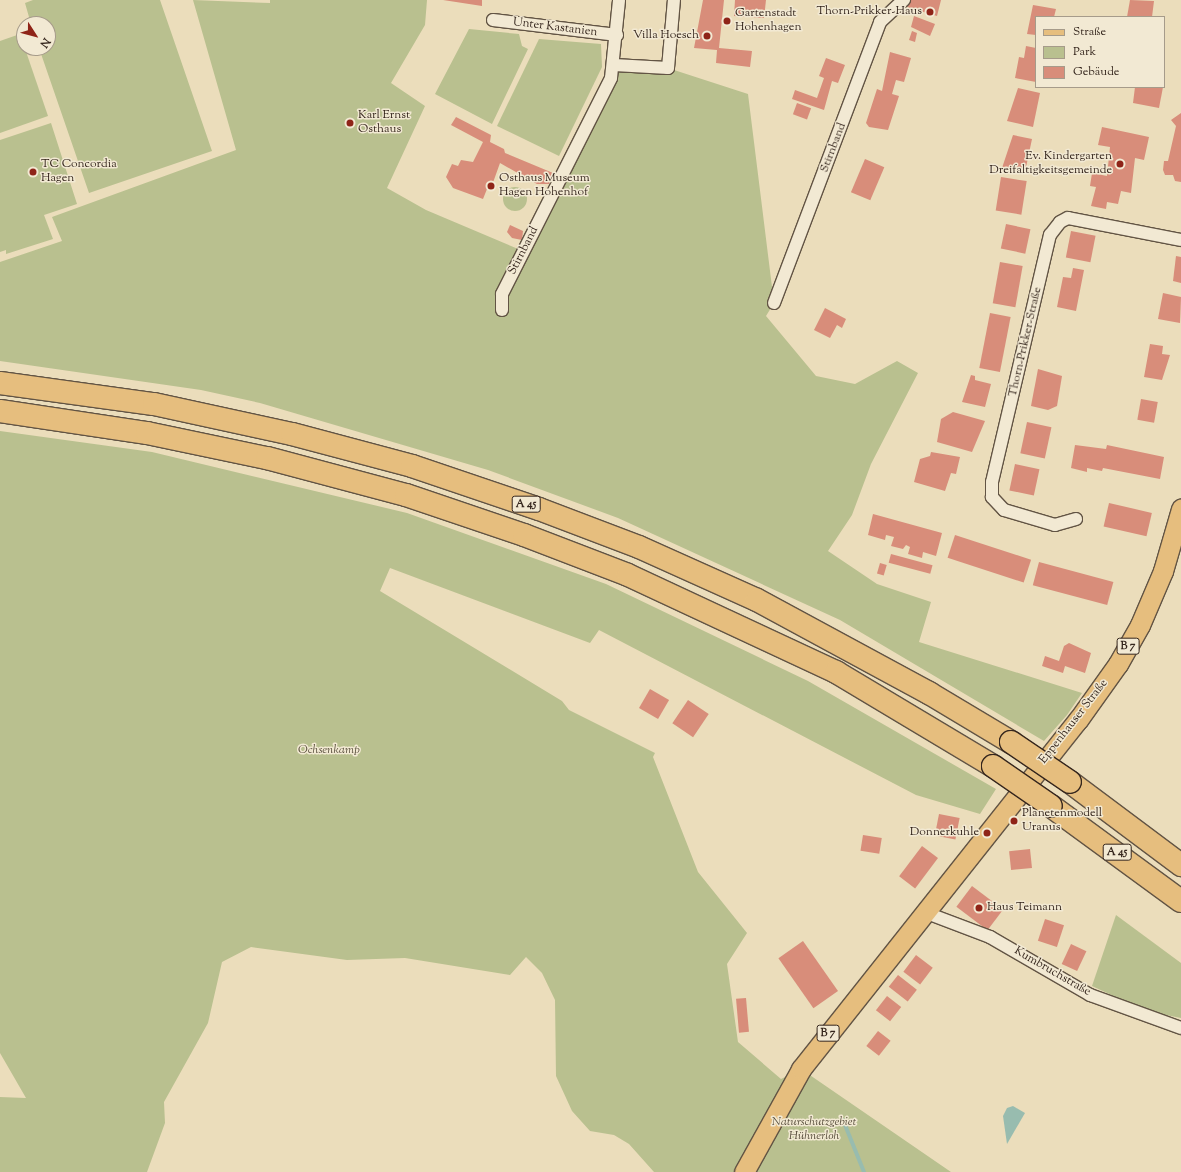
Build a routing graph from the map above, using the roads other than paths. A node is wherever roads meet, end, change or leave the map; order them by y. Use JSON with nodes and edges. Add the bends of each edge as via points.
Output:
{"nodes":[{"id":1,"x":619,"y":0,"type":"edge"},
{"id":2,"x":674,"y":0,"type":"edge"},
{"id":3,"x":904,"y":0,"type":"edge"},
{"id":4,"x":493,"y":20,"type":"dead end"},
{"id":5,"x":617,"y":36,"type":"junction"},
{"id":6,"x":614,"y":65,"type":"junction"},
{"id":7,"x":1181,"y":240,"type":"edge"},
{"id":8,"x":774,"y":303,"type":"dead end"},
{"id":9,"x":502,"y":310,"type":"dead end"},
{"id":10,"x":0,"y":383,"type":"edge"},
{"id":11,"x":0,"y":411,"type":"edge"},
{"id":12,"x":1181,"y":509,"type":"edge"},
{"id":13,"x":1076,"y":520,"type":"dead end"},
{"id":14,"x":1181,"y":865,"type":"edge"},
{"id":15,"x":1181,"y":901,"type":"edge"},
{"id":16,"x":924,"y":912,"type":"junction"},
{"id":17,"x":1181,"y":1028,"type":"edge"},
{"id":18,"x":744,"y":1172,"type":"edge"}],
"edges":[{"from":1,"to":5,"type":"street","name":"Stirnband"},
{"from":2,"to":6,"type":"street","via":[[668,68]]},
{"from":3,"to":8,"type":"street","name":"Stirnband","via":[[880,22]]},
{"from":4,"to":5,"type":"street","name":"Unter Kastanien"},
{"from":5,"to":6,"type":"street","name":"Stirnband"},
{"from":6,"to":9,"type":"street","name":"Stirnband","via":[[611,78],[502,294]]},
{"from":7,"to":13,"type":"street","name":"Thorn-Prikker-Straße","via":[[1068,218],[1060,222],[1050,235],[992,482],[992,497],[1004,510],[1055,525]]},
{"from":10,"to":14,"type":"highway","number":"A 45","bridge":true,"via":[[154,404],[292,434],[412,466],[539,509],[639,547],[757,600],[916,685],[1011,742],[1070,782]]},
{"from":11,"to":15,"type":"highway","number":"A 45","bridge":true,"via":[[147,433],[268,458],[406,495],[524,535],[628,575],[829,668],[993,766]]},
{"from":12,"to":16,"type":"main road","name":"Eppenhauser Straße","number":"B 7","via":[[1160,578],[1140,625],[1118,664],[1078,720]]},
{"from":16,"to":17,"type":"street","name":"Kumbruchstraße","via":[[990,937],[1090,995]]},
{"from":16,"to":18,"type":"main road","number":"B 7","via":[[801,1069]]}]}
